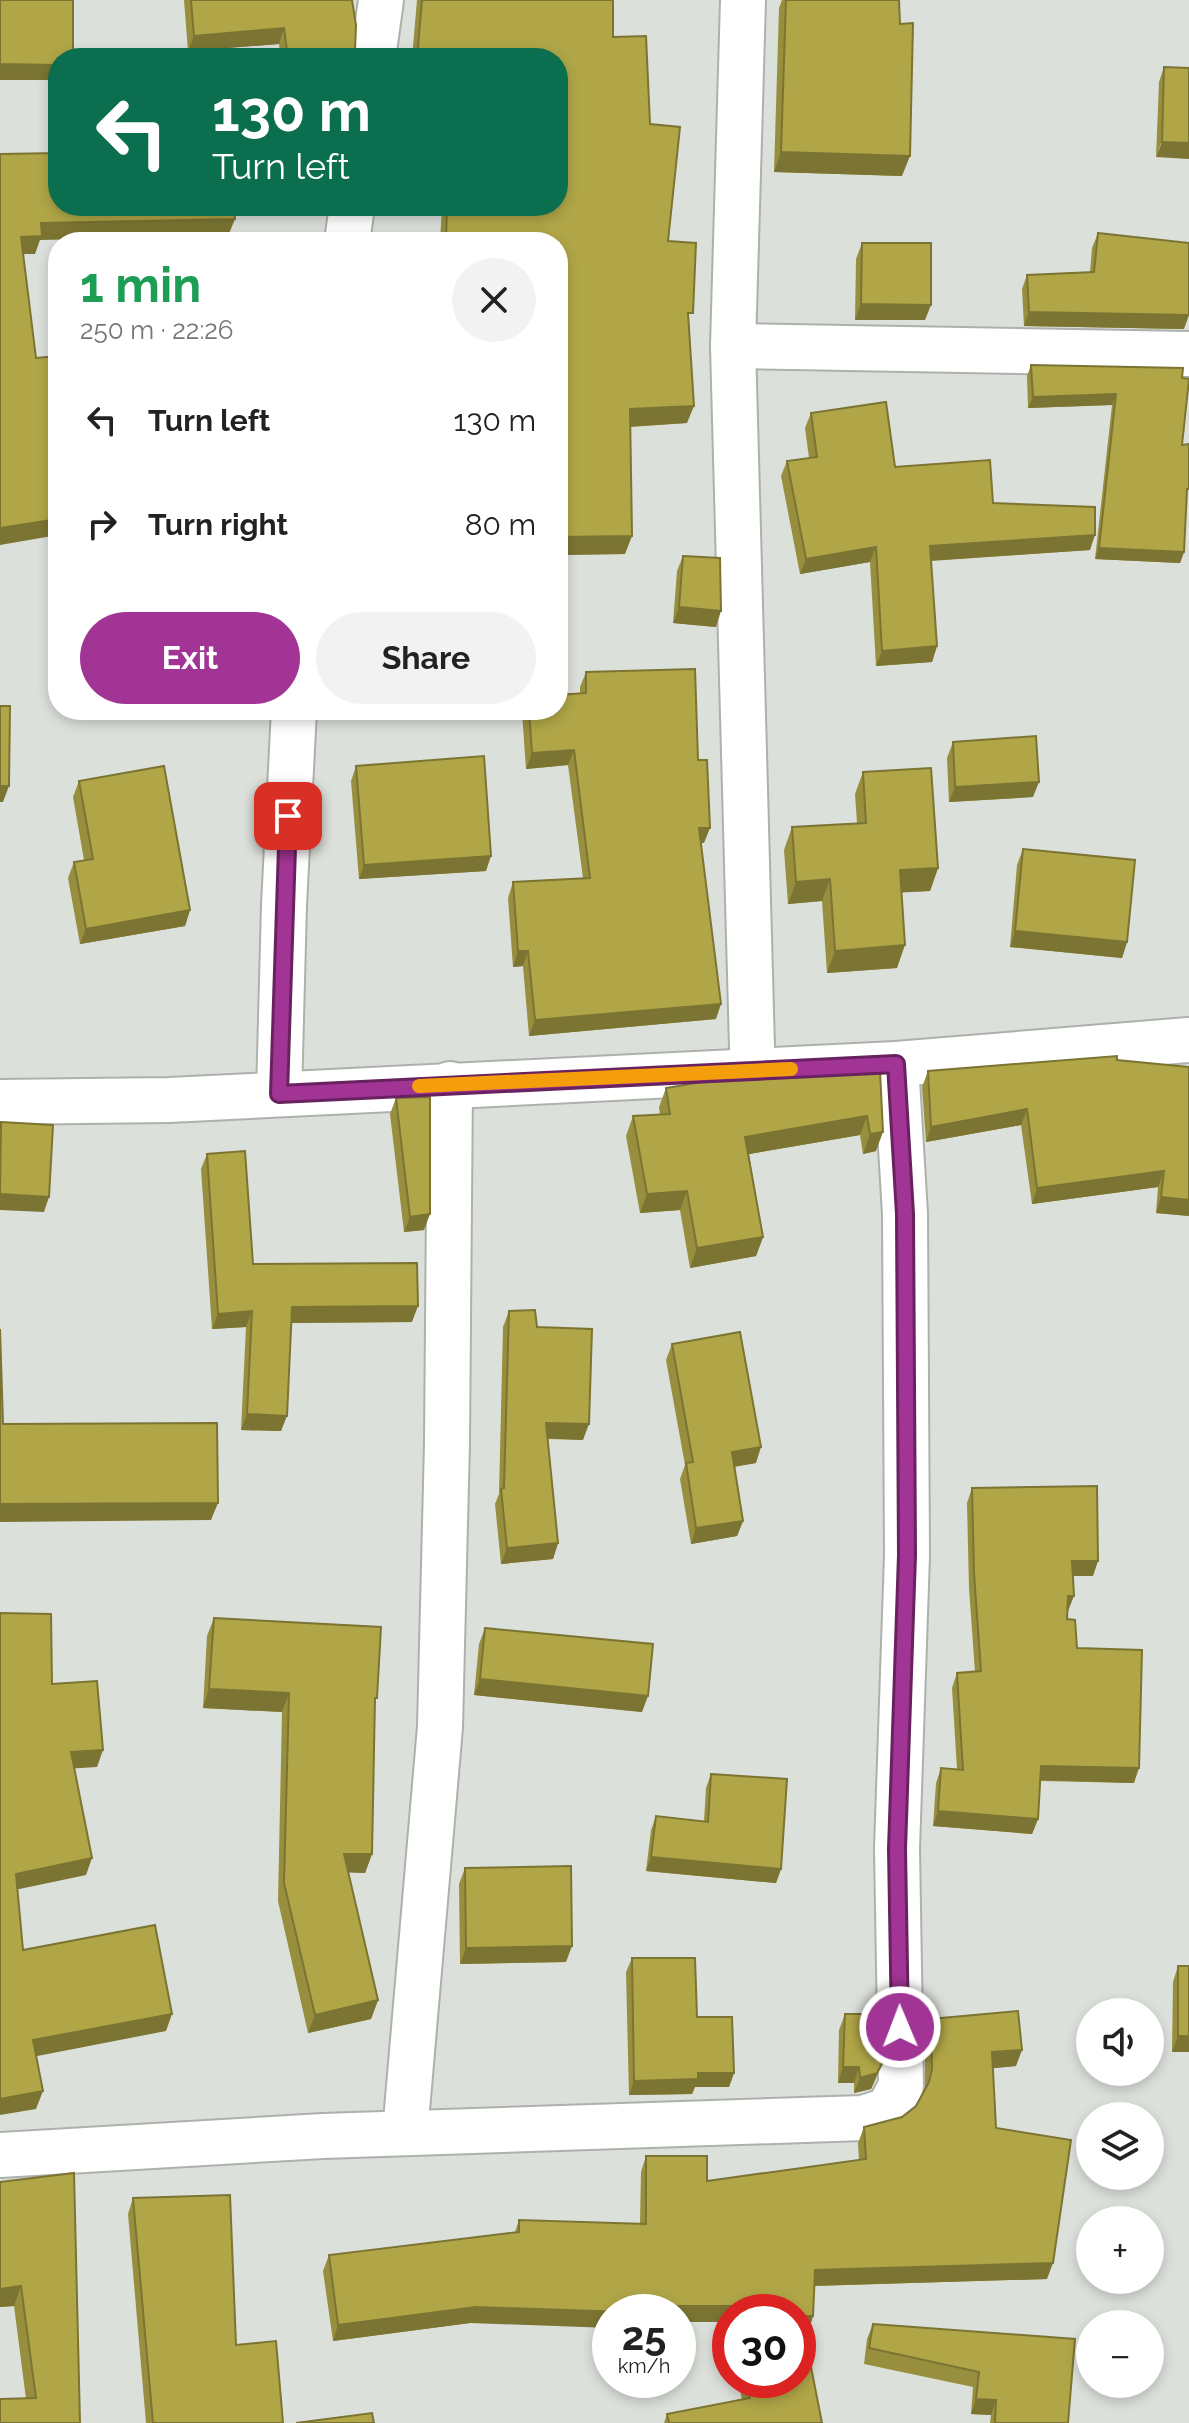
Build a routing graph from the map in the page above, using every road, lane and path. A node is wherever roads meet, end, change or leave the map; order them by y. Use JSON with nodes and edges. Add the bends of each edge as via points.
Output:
{"nodes":[{"id":1,"x":381,"y":0,"type":"edge"},
{"id":2,"x":743,"y":0,"type":"edge"},
{"id":3,"x":374,"y":48,"type":"edge"},
{"id":4,"x":733,"y":346,"type":"junction"},
{"id":5,"x":1189,"y":354,"type":"edge"},
{"id":6,"x":294,"y":720,"type":"edge"},
{"id":7,"x":1189,"y":1040,"type":"edge"},
{"id":8,"x":752,"y":1048,"type":"dead end"},
{"id":9,"x":896,"y":1064,"type":"junction"},
{"id":10,"x":450,"y":1084,"type":"junction"},
{"id":11,"x":279,"y":1094,"type":"junction"},
{"id":12,"x":0,"y":1102,"type":"edge"},
{"id":13,"x":405,"y":2133,"type":"junction"},
{"id":14,"x":0,"y":2155,"type":"edge"}],
"edges":[{"from":1,"to":3,"type":"street"},
{"from":2,"to":4,"type":"street"},
{"from":4,"to":5,"type":"street"},
{"from":4,"to":8,"type":"street"},
{"from":6,"to":11,"type":"street"},
{"from":7,"to":9,"type":"street"},
{"from":9,"to":10,"type":"street"},
{"from":9,"to":13,"type":"street","via":[[905,1214],[907,1555],[897,1849],[901,2086],[888,2110],[863,2118]]},
{"from":10,"to":11,"type":"street"},
{"from":10,"to":13,"type":"street","via":[[440,1727]]},
{"from":11,"to":12,"type":"street"},
{"from":13,"to":14,"type":"street"}]}
